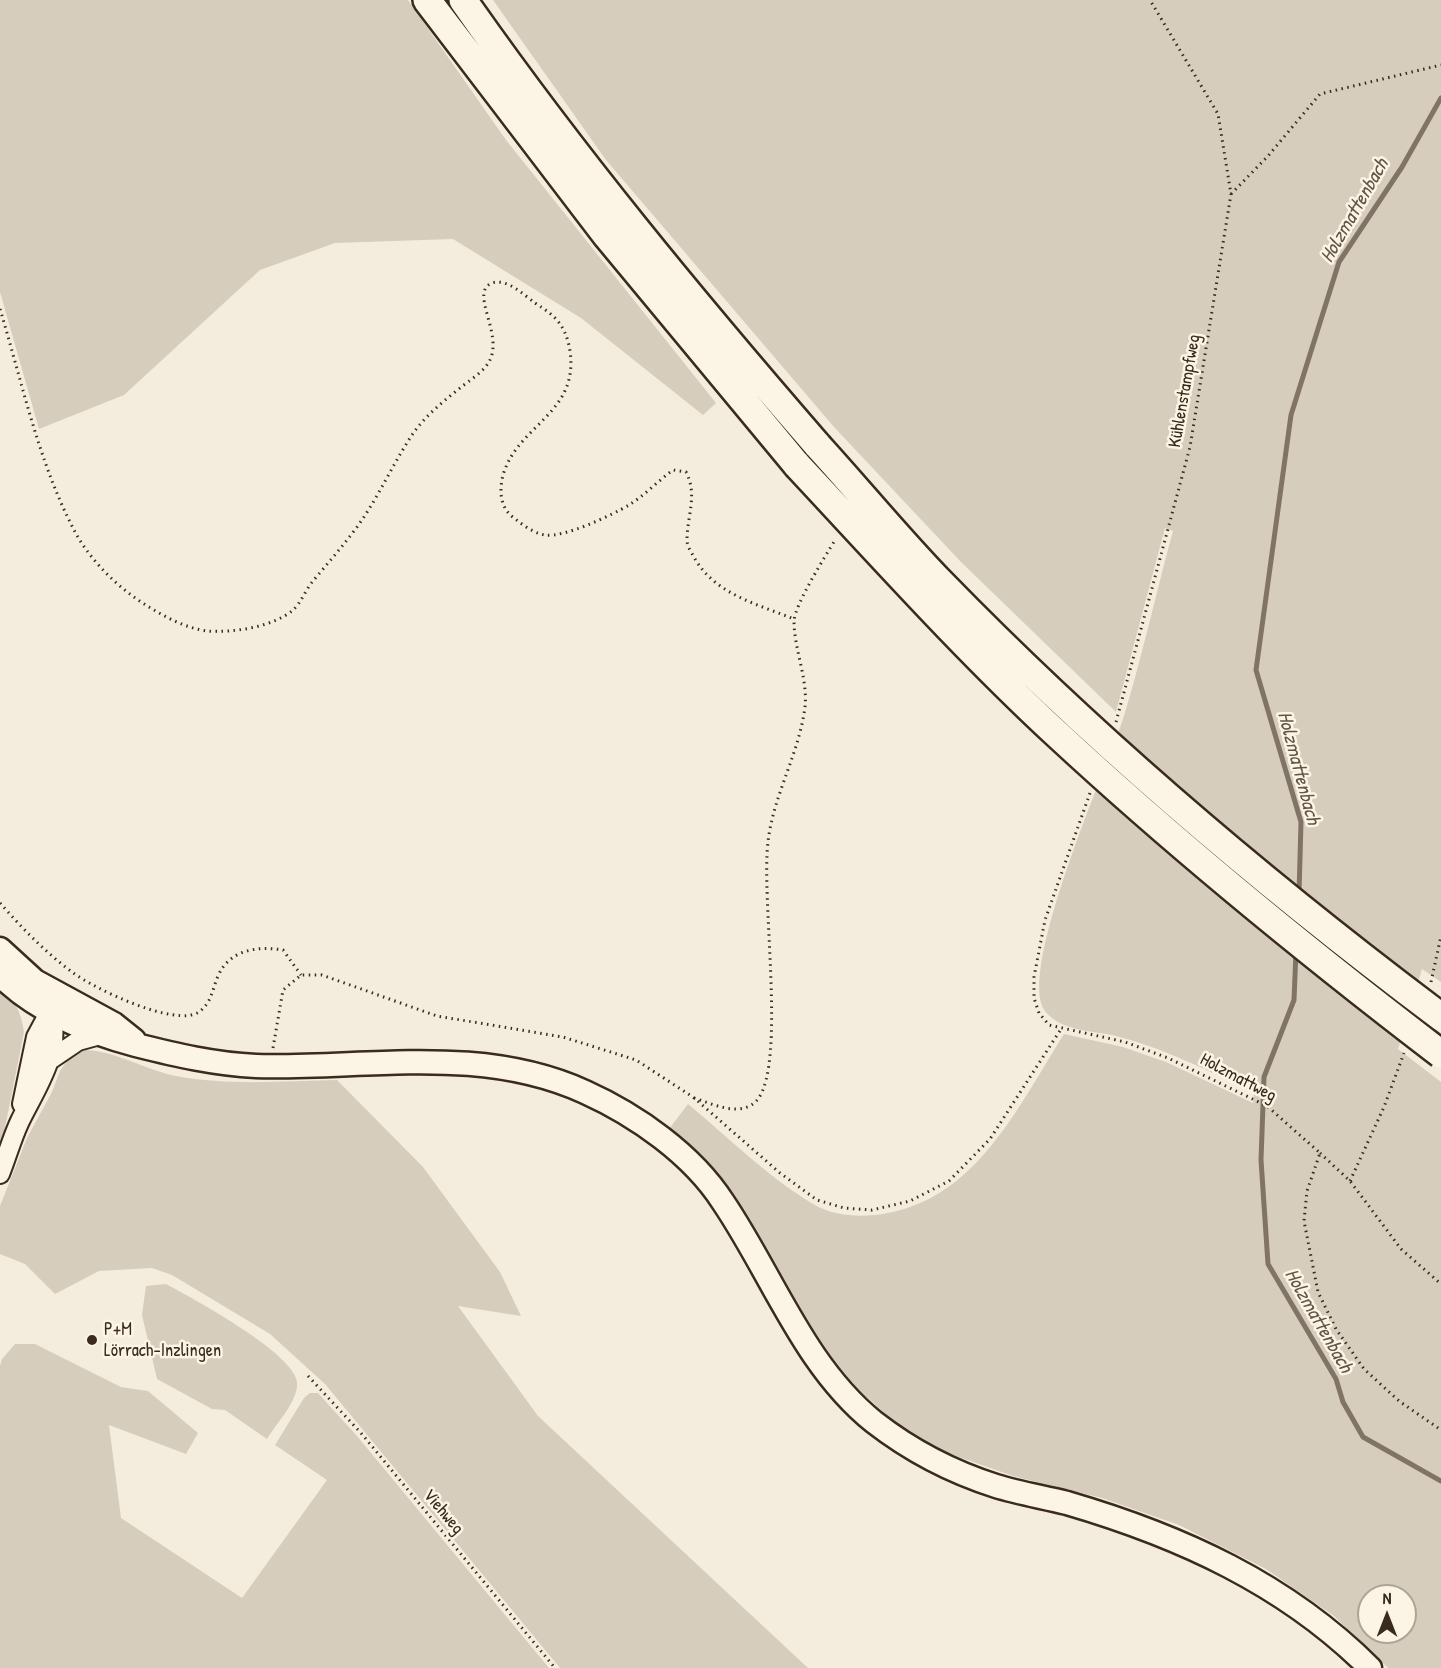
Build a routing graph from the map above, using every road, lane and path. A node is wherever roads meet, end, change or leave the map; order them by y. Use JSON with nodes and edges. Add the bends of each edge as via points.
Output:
{"nodes":[{"id":1,"x":427,"y":0,"type":"edge"},
{"id":2,"x":464,"y":0,"type":"edge"},
{"id":3,"x":1150,"y":0,"type":"edge"},
{"id":4,"x":1441,"y":64,"type":"edge"},
{"id":5,"x":1231,"y":194,"type":"junction"},
{"id":6,"x":0,"y":309,"type":"edge"},
{"id":7,"x":835,"y":540,"type":"dead end"},
{"id":8,"x":794,"y":619,"type":"junction"},
{"id":9,"x":1114,"y":726,"type":"dead end"},
{"id":10,"x":1094,"y":782,"type":"dead end"},
{"id":11,"x":0,"y":903,"type":"edge"},
{"id":12,"x":1441,"y":936,"type":"edge"},
{"id":13,"x":0,"y":948,"type":"edge"},
{"id":14,"x":0,"y":975,"type":"edge"},
{"id":15,"x":301,"y":975,"type":"junction"},
{"id":16,"x":34,"y":981,"type":"junction"},
{"id":17,"x":1429,"y":986,"type":"dead end"},
{"id":18,"x":50,"y":1011,"type":"junction"},
{"id":19,"x":1441,"y":1017,"type":"edge"},
{"id":20,"x":1061,"y":1029,"type":"junction"},
{"id":21,"x":100,"y":1035,"type":"junction"},
{"id":22,"x":141,"y":1046,"type":"junction"},
{"id":23,"x":1405,"y":1052,"type":"dead end"},
{"id":24,"x":1441,"y":1054,"type":"edge"},
{"id":25,"x":50,"y":1060,"type":"junction"},
{"id":26,"x":270,"y":1066,"type":"junction"},
{"id":27,"x":693,"y":1097,"type":"junction"},
{"id":28,"x":19,"y":1124,"type":"junction"},
{"id":29,"x":1320,"y":1153,"type":"junction"},
{"id":30,"x":0,"y":1174,"type":"edge"},
{"id":31,"x":1350,"y":1181,"type":"junction"},
{"id":32,"x":1441,"y":1284,"type":"edge"},
{"id":33,"x":308,"y":1376,"type":"dead end"},
{"id":34,"x":1441,"y":1430,"type":"edge"},
{"id":35,"x":555,"y":1668,"type":"edge"},
{"id":36,"x":1370,"y":1668,"type":"edge"}],
"edges":[{"from":1,"to":24,"type":"highway","bridge":true,"via":[[607,236],[797,465],[924,601],[1057,734],[1211,871]]},
{"from":2,"to":19,"type":"highway","bridge":true,"via":[[510,67],[662,260],[818,446],[941,584],[1074,714],[1218,840]]},
{"from":3,"to":5,"type":"path","name":"Kühlenstampfweg","via":[[1218,114]]},
{"from":4,"to":5,"type":"path","via":[[1320,94]]},
{"from":5,"to":9,"type":"path","name":"Kühlenstampfweg","via":[[1190,447]]},
{"from":6,"to":8,"type":"path","via":[[45,458],[74,530],[103,570],[141,603],[168,619],[226,633],[261,625],[294,609],[359,525],[410,437],[430,412],[488,364],[495,348],[482,299],[490,284],[498,283],[510,286],[556,317],[566,333],[570,357],[569,383],[560,403],[510,457],[500,497],[507,513],[525,527],[546,535],[566,532],[630,505],[673,470],[686,472],[692,482],[692,502],[686,543],[701,570],[726,592]]},
{"from":7,"to":8,"type":"path"},
{"from":8,"to":27,"type":"path","via":[[805,704],[768,841],[765,891],[770,1066],[756,1101],[744,1108],[724,1108]]},
{"from":10,"to":20,"type":"path","name":"Holzmattweg","via":[[1045,920],[1034,977],[1039,1013],[1049,1025]]},
{"from":11,"to":15,"type":"path","via":[[29,935],[74,974],[140,1006],[175,1015],[197,1013],[210,1001],[218,974],[248,949],[283,950]]},
{"from":12,"to":17,"type":"path"},
{"from":13,"to":16,"type":"main road"},
{"from":14,"to":18,"type":"main road"},
{"from":15,"to":26,"type":"path","via":[[283,990]]},
{"from":15,"to":27,"type":"path","via":[[321,975],[437,1016],[563,1037],[636,1060]]},
{"from":16,"to":18,"type":"main road"},
{"from":16,"to":22,"type":"main road","via":[[114,1024]]},
{"from":18,"to":21,"type":"main road"},
{"from":18,"to":25,"type":"street","via":[[55,1036]]},
{"from":18,"to":28,"type":"street","via":[[36,1037]]},
{"from":20,"to":27,"type":"path","via":[[990,1139],[949,1181],[910,1201],[872,1210],[844,1208],[817,1200]]},
{"from":20,"to":29,"type":"path","name":"Holzmattweg","via":[[1125,1042],[1168,1058],[1267,1106]]},
{"from":21,"to":22,"type":"main road"},
{"from":21,"to":25,"type":"street","via":[[78,1041]]},
{"from":22,"to":26,"type":"main road","via":[[209,1062]]},
{"from":23,"to":31,"type":"path"},
{"from":25,"to":28,"type":"street"},
{"from":26,"to":36,"type":"main road","via":[[451,1062],[507,1066],[583,1091],[621,1111],[660,1138],[722,1198],[814,1354],[842,1392],[873,1421],[948,1467],[996,1486],[1066,1503],[1156,1532],[1212,1557],[1321,1622]]},
{"from":28,"to":30,"type":"street"},
{"from":29,"to":31,"type":"path","name":"Holzmattweg"},
{"from":29,"to":34,"type":"path","via":[[1307,1191],[1304,1221],[1318,1292],[1336,1329],[1364,1369]]},
{"from":31,"to":32,"type":"path","name":"Holzmattweg","via":[[1401,1249]]},
{"from":33,"to":35,"type":"path","name":"Viehweg","via":[[361,1433]]}]}
